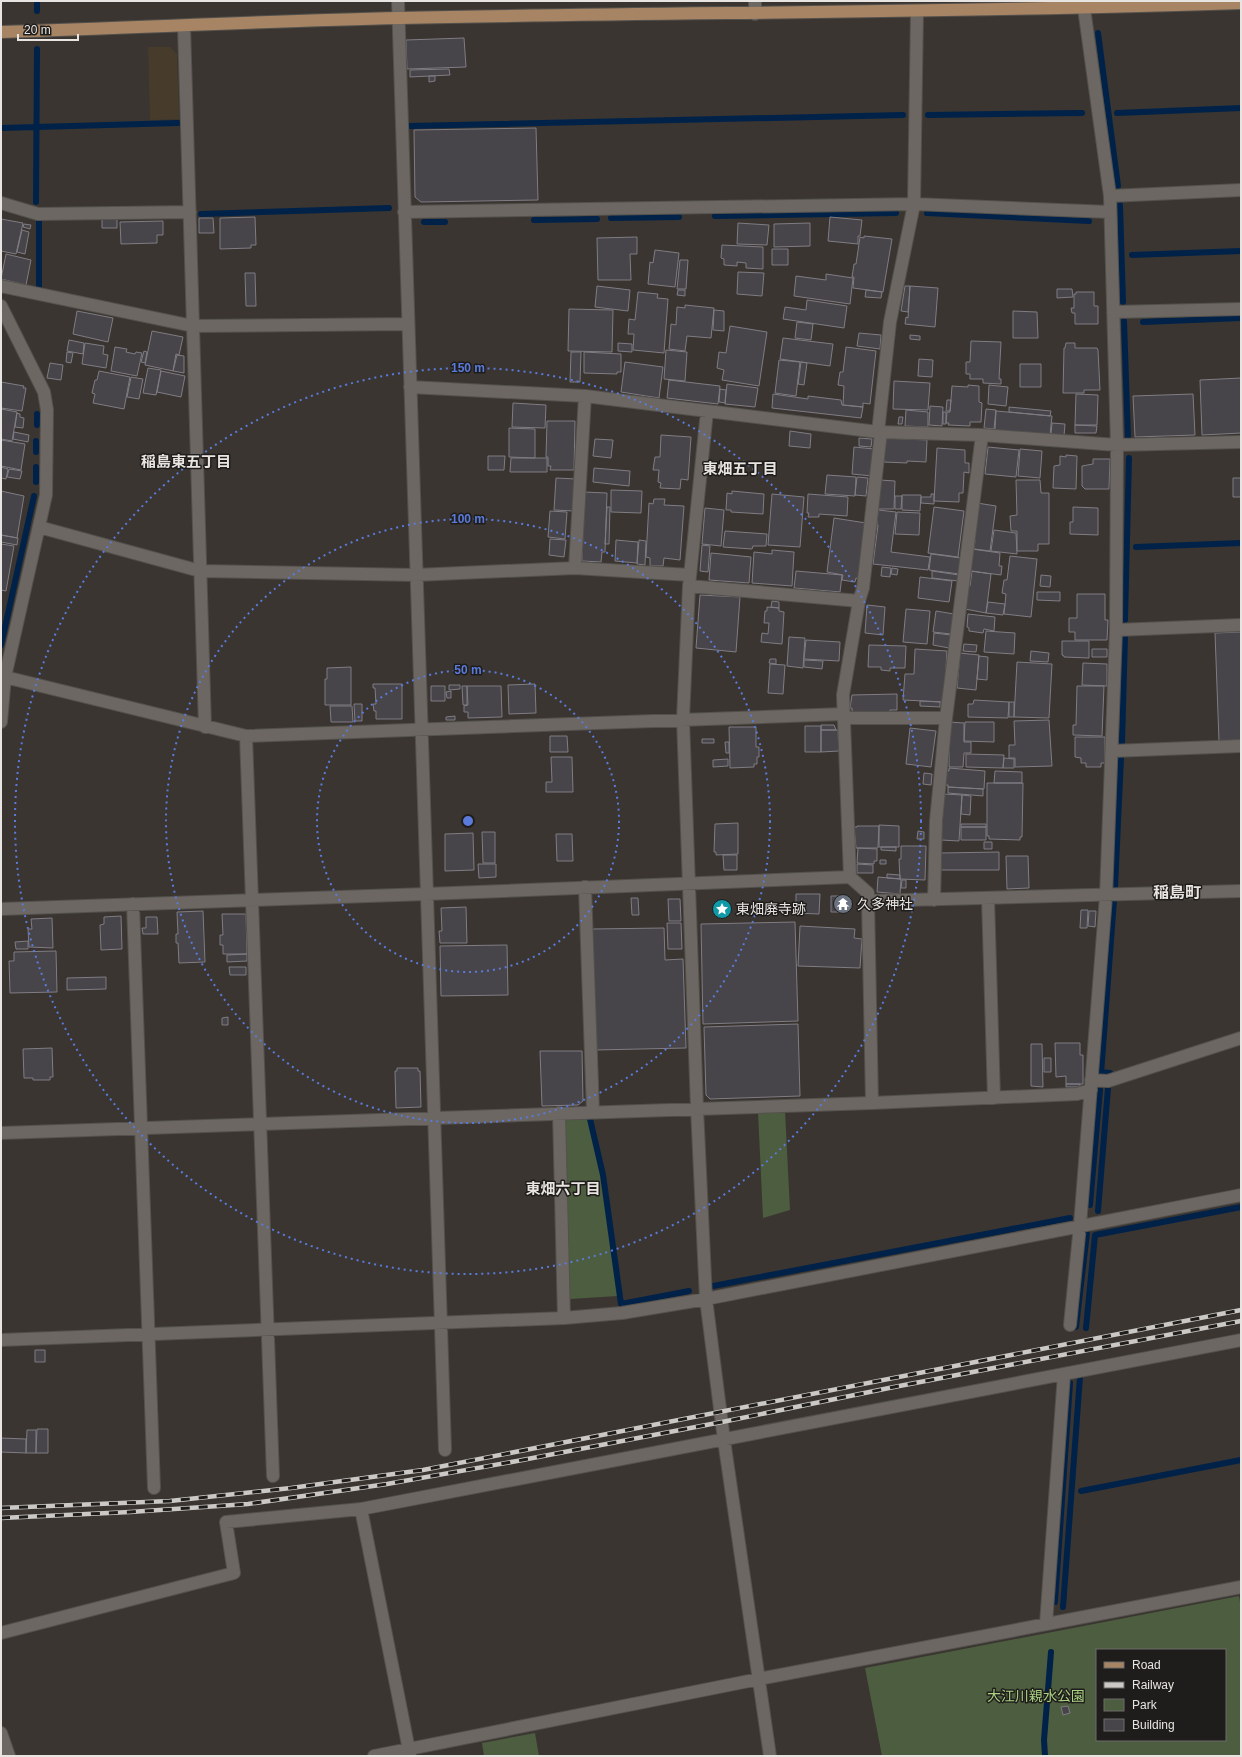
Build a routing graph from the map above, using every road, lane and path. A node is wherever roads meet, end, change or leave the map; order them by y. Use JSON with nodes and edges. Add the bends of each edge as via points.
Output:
{"nodes":[{"id":1,"x":398,"y":1,"type":"edge"},
{"id":2,"x":755,"y":1,"type":"edge"},
{"id":3,"x":1241,"y":3,"type":"edge"},
{"id":4,"x":1084,"y":5,"type":"edge"},
{"id":5,"x":917,"y":12,"type":"junction"},
{"id":6,"x":755,"y":14,"type":"junction"},
{"id":7,"x":398,"y":18,"type":"junction"},
{"id":8,"x":184,"y":26,"type":"junction"},
{"id":9,"x":1,"y":32,"type":"edge"},
{"id":10,"x":1241,"y":190,"type":"edge"},
{"id":11,"x":1110,"y":196,"type":"junction"},
{"id":12,"x":1,"y":203,"type":"edge"},
{"id":13,"x":914,"y":204,"type":"junction"},
{"id":14,"x":190,"y":212,"type":"junction"},
{"id":15,"x":404,"y":212,"type":"junction"},
{"id":16,"x":1110,"y":212,"type":"junction"},
{"id":17,"x":1,"y":286,"type":"edge"},
{"id":18,"x":1,"y":306,"type":"edge"},
{"id":19,"x":1241,"y":309,"type":"edge"},
{"id":20,"x":1113,"y":312,"type":"junction"},
{"id":21,"x":408,"y":324,"type":"junction"},
{"id":22,"x":193,"y":326,"type":"junction"},
{"id":23,"x":410,"y":387,"type":"junction"},
{"id":24,"x":585,"y":396,"type":"junction"},
{"id":25,"x":707,"y":411,"type":"junction"},
{"id":26,"x":879,"y":432,"type":"junction"},
{"id":27,"x":982,"y":435,"type":"junction"},
{"id":28,"x":1241,"y":442,"type":"edge"},
{"id":29,"x":1117,"y":445,"type":"junction"},
{"id":30,"x":39,"y":527,"type":"junction"},
{"id":31,"x":575,"y":568,"type":"junction"},
{"id":32,"x":200,"y":572,"type":"junction"},
{"id":33,"x":416,"y":575,"type":"junction"},
{"id":34,"x":690,"y":580,"type":"junction"},
{"id":35,"x":859,"y":601,"type":"junction"},
{"id":36,"x":1241,"y":625,"type":"edge"},
{"id":37,"x":1116,"y":630,"type":"junction"},
{"id":38,"x":3,"y":677,"type":"edge"},
{"id":39,"x":843,"y":716,"type":"junction"},
{"id":40,"x":946,"y":718,"type":"junction"},
{"id":41,"x":683,"y":719,"type":"junction"},
{"id":42,"x":1,"y":722,"type":"edge"},
{"id":43,"x":205,"y":726,"type":"junction"},
{"id":44,"x":421,"y":728,"type":"junction"},
{"id":45,"x":246,"y":736,"type":"junction"},
{"id":46,"x":1241,"y":746,"type":"edge"},
{"id":47,"x":1112,"y":750,"type":"junction"},
{"id":48,"x":850,"y":877,"type":"junction"},
{"id":49,"x":689,"y":883,"type":"junction"},
{"id":50,"x":585,"y":887,"type":"junction"},
{"id":51,"x":1241,"y":891,"type":"edge"},
{"id":52,"x":426,"y":894,"type":"junction"},
{"id":53,"x":1106,"y":896,"type":"junction"},
{"id":54,"x":988,"y":899,"type":"junction"},
{"id":55,"x":253,"y":900,"type":"junction"},
{"id":56,"x":934,"y":900,"type":"junction"},
{"id":57,"x":868,"y":901,"type":"junction"},
{"id":58,"x":133,"y":904,"type":"junction"},
{"id":59,"x":1,"y":909,"type":"edge"},
{"id":60,"x":1241,"y":1038,"type":"edge"},
{"id":61,"x":1091,"y":1085,"type":"junction"},
{"id":62,"x":994,"y":1098,"type":"junction"},
{"id":63,"x":872,"y":1103,"type":"junction"},
{"id":64,"x":697,"y":1108,"type":"junction"},
{"id":65,"x":593,"y":1112,"type":"junction"},
{"id":66,"x":558,"y":1113,"type":"junction"},
{"id":67,"x":434,"y":1118,"type":"junction"},
{"id":68,"x":261,"y":1124,"type":"junction"},
{"id":69,"x":141,"y":1128,"type":"junction"},
{"id":70,"x":1,"y":1133,"type":"edge"},
{"id":71,"x":1241,"y":1195,"type":"edge"},
{"id":72,"x":1080,"y":1225,"type":"junction"},
{"id":73,"x":706,"y":1299,"type":"junction"},
{"id":74,"x":564,"y":1318,"type":"junction"},
{"id":75,"x":441,"y":1322,"type":"junction"},
{"id":76,"x":1070,"y":1325,"type":"dead end"},
{"id":77,"x":268,"y":1329,"type":"junction"},
{"id":78,"x":148,"y":1334,"type":"junction"},
{"id":79,"x":1,"y":1340,"type":"edge"},
{"id":80,"x":1241,"y":1340,"type":"edge"},
{"id":81,"x":1064,"y":1374,"type":"junction"},
{"id":82,"x":724,"y":1440,"type":"junction"},
{"id":83,"x":445,"y":1450,"type":"dead end"},
{"id":84,"x":273,"y":1476,"type":"dead end"},
{"id":85,"x":154,"y":1488,"type":"dead end"},
{"id":86,"x":362,"y":1509,"type":"junction"},
{"id":87,"x":1241,"y":1587,"type":"edge"},
{"id":88,"x":1046,"y":1624,"type":"junction"},
{"id":89,"x":1,"y":1633,"type":"edge"},
{"id":90,"x":759,"y":1679,"type":"junction"},
{"id":91,"x":1,"y":1733,"type":"edge"},
{"id":92,"x":409,"y":1752,"type":"edge"},
{"id":93,"x":9,"y":1756,"type":"edge"},
{"id":94,"x":374,"y":1756,"type":"edge"},
{"id":95,"x":770,"y":1756,"type":"edge"}],
"edges":[{"from":1,"to":7,"type":"street"},
{"from":2,"to":6,"type":"street"},
{"from":3,"to":4,"type":"main road"},
{"from":4,"to":5,"type":"main road"},
{"from":4,"to":11,"type":"street"},
{"from":5,"to":6,"type":"main road"},
{"from":5,"to":13,"type":"street"},
{"from":6,"to":7,"type":"main road"},
{"from":7,"to":8,"type":"main road"},
{"from":7,"to":15,"type":"street"},
{"from":8,"to":9,"type":"main road"},
{"from":8,"to":14,"type":"street"},
{"from":10,"to":11,"type":"street"},
{"from":11,"to":16,"type":"street"},
{"from":12,"to":14,"type":"street","via":[[38,214]]},
{"from":13,"to":15,"type":"street"},
{"from":13,"to":16,"type":"street"},
{"from":13,"to":26,"type":"street","via":[[890,322]]},
{"from":14,"to":22,"type":"street"},
{"from":15,"to":21,"type":"street"},
{"from":16,"to":20,"type":"street"},
{"from":17,"to":22,"type":"street"},
{"from":18,"to":30,"type":"street","via":[[44,392],[47,410],[46,495]]},
{"from":19,"to":20,"type":"street"},
{"from":20,"to":29,"type":"street"},
{"from":21,"to":22,"type":"street"},
{"from":21,"to":23,"type":"street"},
{"from":22,"to":32,"type":"street"},
{"from":23,"to":24,"type":"street"},
{"from":23,"to":33,"type":"street"},
{"from":24,"to":25,"type":"street"},
{"from":24,"to":31,"type":"street"},
{"from":25,"to":26,"type":"street"},
{"from":25,"to":34,"type":"street"},
{"from":26,"to":27,"type":"street"},
{"from":26,"to":35,"type":"street","via":[[863,588]]},
{"from":27,"to":29,"type":"street"},
{"from":27,"to":40,"type":"street"},
{"from":28,"to":29,"type":"street"},
{"from":29,"to":37,"type":"street"},
{"from":30,"to":32,"type":"street"},
{"from":30,"to":38,"type":"street"},
{"from":31,"to":33,"type":"street"},
{"from":31,"to":34,"type":"street"},
{"from":32,"to":33,"type":"street"},
{"from":32,"to":43,"type":"street"},
{"from":33,"to":44,"type":"street"},
{"from":34,"to":35,"type":"street"},
{"from":34,"to":41,"type":"street"},
{"from":35,"to":39,"type":"street","via":[[842,695]]},
{"from":36,"to":37,"type":"street"},
{"from":37,"to":47,"type":"street"},
{"from":38,"to":42,"type":"street"},
{"from":38,"to":43,"type":"street"},
{"from":39,"to":40,"type":"street"},
{"from":39,"to":41,"type":"street"},
{"from":39,"to":48,"type":"street"},
{"from":40,"to":56,"type":"street","via":[[936,821]]},
{"from":41,"to":44,"type":"street"},
{"from":41,"to":49,"type":"street"},
{"from":43,"to":45,"type":"street"},
{"from":44,"to":45,"type":"street"},
{"from":44,"to":52,"type":"street"},
{"from":45,"to":55,"type":"street"},
{"from":46,"to":47,"type":"street"},
{"from":47,"to":53,"type":"street"},
{"from":48,"to":49,"type":"street"},
{"from":48,"to":57,"type":"street","via":[[868,893]]},
{"from":49,"to":50,"type":"street"},
{"from":49,"to":64,"type":"street"},
{"from":50,"to":52,"type":"street"},
{"from":50,"to":65,"type":"street"},
{"from":51,"to":53,"type":"street"},
{"from":52,"to":55,"type":"street"},
{"from":52,"to":67,"type":"street"},
{"from":53,"to":54,"type":"street"},
{"from":53,"to":61,"type":"street"},
{"from":54,"to":56,"type":"street"},
{"from":54,"to":62,"type":"street"},
{"from":55,"to":58,"type":"street"},
{"from":55,"to":68,"type":"street"},
{"from":56,"to":57,"type":"street"},
{"from":57,"to":63,"type":"street"},
{"from":58,"to":59,"type":"street"},
{"from":58,"to":69,"type":"street"},
{"from":60,"to":61,"type":"street"},
{"from":61,"to":62,"type":"street","via":[[1077,1094]]},
{"from":61,"to":72,"type":"street"},
{"from":62,"to":63,"type":"street"},
{"from":63,"to":64,"type":"street"},
{"from":64,"to":65,"type":"street"},
{"from":64,"to":73,"type":"street"},
{"from":65,"to":66,"type":"street"},
{"from":66,"to":67,"type":"street"},
{"from":66,"to":74,"type":"street"},
{"from":67,"to":68,"type":"street"},
{"from":67,"to":75,"type":"street"},
{"from":68,"to":69,"type":"street"},
{"from":68,"to":77,"type":"street"},
{"from":69,"to":70,"type":"street"},
{"from":69,"to":78,"type":"street"},
{"from":71,"to":72,"type":"street"},
{"from":72,"to":73,"type":"street"},
{"from":72,"to":76,"type":"street"},
{"from":73,"to":74,"type":"street","via":[[622,1313]]},
{"from":73,"to":82,"type":"street"},
{"from":74,"to":75,"type":"street"},
{"from":75,"to":77,"type":"street"},
{"from":75,"to":83,"type":"street"},
{"from":77,"to":78,"type":"street"},
{"from":77,"to":84,"type":"street"},
{"from":78,"to":79,"type":"street"},
{"from":78,"to":85,"type":"street"},
{"from":80,"to":81,"type":"street"},
{"from":81,"to":82,"type":"street"},
{"from":81,"to":88,"type":"street"},
{"from":82,"to":86,"type":"street"},
{"from":82,"to":90,"type":"street"},
{"from":86,"to":89,"type":"street","via":[[226,1522],[234,1573]]},
{"from":86,"to":92,"type":"street"},
{"from":87,"to":88,"type":"street"},
{"from":88,"to":90,"type":"street"},
{"from":90,"to":92,"type":"street"},
{"from":90,"to":95,"type":"street"},
{"from":91,"to":93,"type":"street"},
{"from":92,"to":94,"type":"street"}]}
